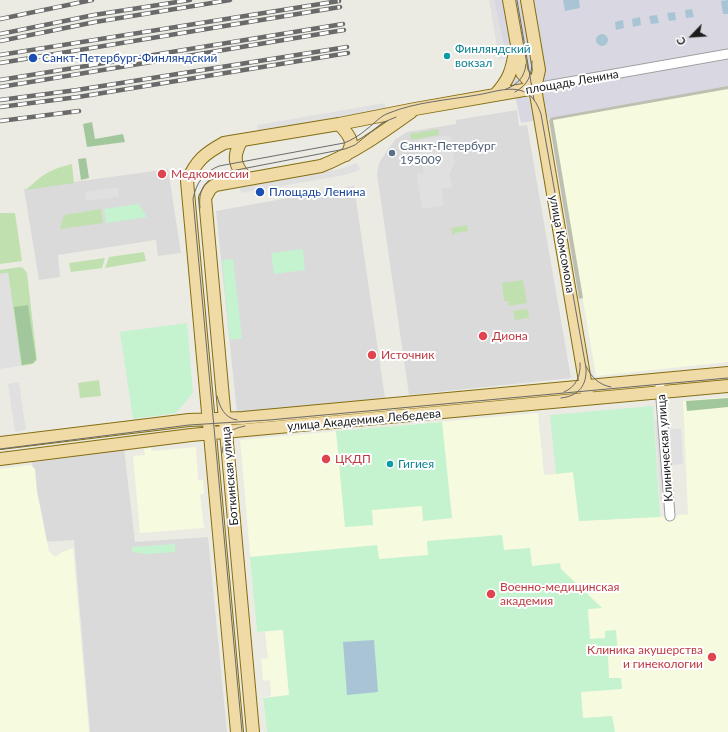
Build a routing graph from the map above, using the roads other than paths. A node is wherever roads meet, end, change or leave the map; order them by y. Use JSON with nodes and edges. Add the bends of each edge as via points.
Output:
{"nodes":[{"id":1,"x":509,"y":0,"type":"edge"},
{"id":2,"x":527,"y":0,"type":"edge"},
{"id":3,"x":517,"y":44,"type":"junction"},
{"id":4,"x":728,"y":54,"type":"edge"},
{"id":5,"x":535,"y":88,"type":"junction"},
{"id":6,"x":495,"y":95,"type":"junction"},
{"id":7,"x":415,"y":108,"type":"junction"},
{"id":8,"x":339,"y":124,"type":"junction"},
{"id":9,"x":242,"y":140,"type":"junction"},
{"id":10,"x":345,"y":155,"type":"junction"},
{"id":11,"x":248,"y":179,"type":"junction"},
{"id":12,"x":206,"y":220,"type":"joint"},
{"id":13,"x":190,"y":222,"type":"joint"},
{"id":14,"x":728,"y":373,"type":"edge"},
{"id":15,"x":660,"y":379,"type":"junction"},
{"id":16,"x":586,"y":386,"type":"junction"},
{"id":17,"x":728,"y":386,"type":"edge"},
{"id":18,"x":661,"y":392,"type":"junction"},
{"id":19,"x":588,"y":399,"type":"junction"},
{"id":20,"x":225,"y":418,"type":"junction"},
{"id":21,"x":208,"y":419,"type":"junction"},
{"id":22,"x":226,"y":433,"type":"junction"},
{"id":23,"x":210,"y":434,"type":"junction"},
{"id":24,"x":0,"y":443,"type":"edge"},
{"id":25,"x":0,"y":458,"type":"edge"},
{"id":26,"x":670,"y":516,"type":"dead end"},
{"id":27,"x":237,"y":732,"type":"edge"},
{"id":28,"x":253,"y":732,"type":"edge"}],
"edges":[{"from":1,"to":3,"type":"main road"},
{"from":2,"to":5,"type":"main road","name":"улица Комсомола","via":[[539,70]]},
{"from":3,"to":5,"type":"main road","via":[[522,73]]},
{"from":3,"to":6,"type":"main road","via":[[508,80]]},
{"from":4,"to":5,"type":"street","name":"площадь Ленина"},
{"from":5,"to":6,"type":"main road","name":"площадь Ленина"},
{"from":5,"to":16,"type":"main road","name":"улица Комсомола"},
{"from":6,"to":7,"type":"main road","name":"площадь Ленина"},
{"from":7,"to":8,"type":"main road","name":"площадь Ленина"},
{"from":7,"to":10,"type":"main road","name":"площадь Ленина"},
{"from":8,"to":9,"type":"main road","name":"площадь Ленина"},
{"from":8,"to":10,"type":"main road","via":[[348,134],[352,144]]},
{"from":9,"to":11,"type":"main road","via":[[235,156],[241,173]]},
{"from":9,"to":13,"type":"main road","name":"площадь Ленина","via":[[224,143],[202,157],[194,166],[187,181]]},
{"from":10,"to":11,"type":"main road","name":"площадь Ленина","via":[[322,166]]},
{"from":11,"to":12,"type":"main road","name":"площадь Ленина","via":[[215,185],[210,189],[205,198]]},
{"from":12,"to":20,"type":"main road","name":"Боткинская улица"},
{"from":13,"to":21,"type":"main road","name":"Боткинская улица"},
{"from":14,"to":15,"type":"main road","name":"улица Академика Лебедева"},
{"from":15,"to":16,"type":"main road","name":"улица Академика Лебедева"},
{"from":15,"to":18,"type":"street","name":"Клиническая улица"},
{"from":16,"to":19,"type":"main road","name":"улица Комсомола"},
{"from":16,"to":20,"type":"main road","name":"улица Академика Лебедева"},
{"from":17,"to":18,"type":"main road","name":"улица Академика Лебедева"},
{"from":18,"to":19,"type":"main road","name":"улица Академика Лебедева"},
{"from":18,"to":26,"type":"street","name":"Клиническая улица"},
{"from":19,"to":22,"type":"main road","name":"улица Академика Лебедева"},
{"from":20,"to":21,"type":"main road","name":"улица Академика Лебедева"},
{"from":20,"to":22,"type":"main road","name":"Боткинская улица"},
{"from":21,"to":23,"type":"main road","name":"Боткинская улица"},
{"from":21,"to":24,"type":"main road","name":"улица Академика Лебедева"},
{"from":22,"to":23,"type":"main road","name":"улица Академика Лебедева"},
{"from":22,"to":28,"type":"main road","name":"Боткинская улица"},
{"from":23,"to":25,"type":"main road","name":"улица Академика Лебедева"},
{"from":23,"to":27,"type":"main road","name":"Боткинская улица"}]}
